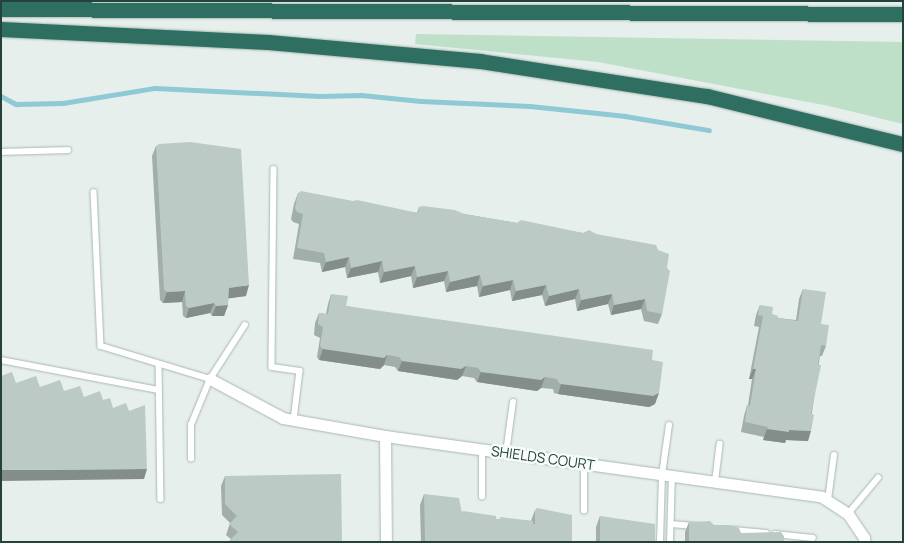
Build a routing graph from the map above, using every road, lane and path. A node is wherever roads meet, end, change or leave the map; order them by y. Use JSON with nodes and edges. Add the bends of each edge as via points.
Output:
{"nodes":[{"id":1,"x":1,"y":8,"type":"edge"},
{"id":2,"x":903,"y":14,"type":"edge"},
{"id":3,"x":1,"y":29,"type":"edge"},
{"id":4,"x":903,"y":144,"type":"edge"},
{"id":5,"x":68,"y":150,"type":"dead end"},
{"id":6,"x":1,"y":152,"type":"edge"},
{"id":7,"x":274,"y":169,"type":"dead end"},
{"id":8,"x":94,"y":192,"type":"dead end"},
{"id":9,"x":245,"y":325,"type":"dead end"},
{"id":10,"x":1,"y":360,"type":"edge"},
{"id":11,"x":159,"y":364,"type":"junction"},
{"id":12,"x":210,"y":379,"type":"junction"},
{"id":13,"x":158,"y":390,"type":"junction"},
{"id":14,"x":513,"y":402,"type":"dead end"},
{"id":15,"x":294,"y":420,"type":"junction"},
{"id":16,"x":669,"y":425,"type":"dead end"},
{"id":17,"x":385,"y":436,"type":"junction"},
{"id":18,"x":720,"y":444,"type":"dead end"},
{"id":19,"x":482,"y":450,"type":"junction"},
{"id":20,"x":506,"y":453,"type":"junction"},
{"id":21,"x":834,"y":455,"type":"dead end"},
{"id":22,"x":192,"y":459,"type":"dead end"},
{"id":23,"x":584,"y":464,"type":"junction"},
{"id":24,"x":667,"y":476,"type":"junction"},
{"id":25,"x":878,"y":478,"type":"dead end"},
{"id":26,"x":715,"y":482,"type":"junction"},
{"id":27,"x":482,"y":497,"type":"dead end"},
{"id":28,"x":161,"y":499,"type":"dead end"},
{"id":29,"x":828,"y":501,"type":"junction"},
{"id":30,"x":584,"y":511,"type":"dead end"},
{"id":31,"x":848,"y":514,"type":"junction"},
{"id":32,"x":671,"y":524,"type":"junction"},
{"id":33,"x":699,"y":526,"type":"edge"},
{"id":34,"x":728,"y":530,"type":"edge"},
{"id":35,"x":813,"y":538,"type":"dead end"},
{"id":36,"x":386,"y":542,"type":"edge"},
{"id":37,"x":660,"y":542,"type":"edge"},
{"id":38,"x":670,"y":542,"type":"edge"},
{"id":39,"x":864,"y":542,"type":"edge"}],
"edges":[{"from":1,"to":2,"type":"highway"},
{"from":3,"to":4,"type":"highway","via":[[268,42],[480,61],[707,96]]},
{"from":5,"to":6,"type":"lane"},
{"from":7,"to":15,"type":"lane","via":[[272,367],[300,371]]},
{"from":8,"to":11,"type":"lane","via":[[101,346]]},
{"from":9,"to":12,"type":"lane"},
{"from":10,"to":13,"type":"lane"},
{"from":11,"to":12,"type":"lane"},
{"from":11,"to":13,"type":"lane"},
{"from":12,"to":15,"type":"street","name":"SHIELDS COURT","via":[[283,418]]},
{"from":12,"to":22,"type":"lane","via":[[191,425]]},
{"from":13,"to":28,"type":"lane"},
{"from":14,"to":20,"type":"lane"},
{"from":15,"to":17,"type":"street","name":"SHIELDS COURT"},
{"from":16,"to":24,"type":"lane"},
{"from":17,"to":19,"type":"street","name":"SHIELDS COURT"},
{"from":17,"to":36,"type":"street"},
{"from":18,"to":26,"type":"lane"},
{"from":19,"to":20,"type":"street","name":"SHIELDS COURT"},
{"from":19,"to":27,"type":"lane"},
{"from":20,"to":23,"type":"street","name":"SHIELDS COURT"},
{"from":21,"to":29,"type":"lane"},
{"from":23,"to":24,"type":"street","name":"SHIELDS COURT"},
{"from":23,"to":30,"type":"lane"},
{"from":24,"to":26,"type":"street","name":"SHIELDS COURT"},
{"from":24,"to":32,"type":"lane"},
{"from":24,"to":37,"type":"lane"},
{"from":25,"to":31,"type":"lane"},
{"from":26,"to":29,"type":"street","name":"SHIELDS COURT","via":[[822,497]]},
{"from":29,"to":31,"type":"street","name":"SHIELDS COURT"},
{"from":31,"to":39,"type":"street","name":"SHIELDS COURT"},
{"from":32,"to":33,"type":"lane"},
{"from":32,"to":38,"type":"lane"},
{"from":34,"to":35,"type":"lane"}]}
